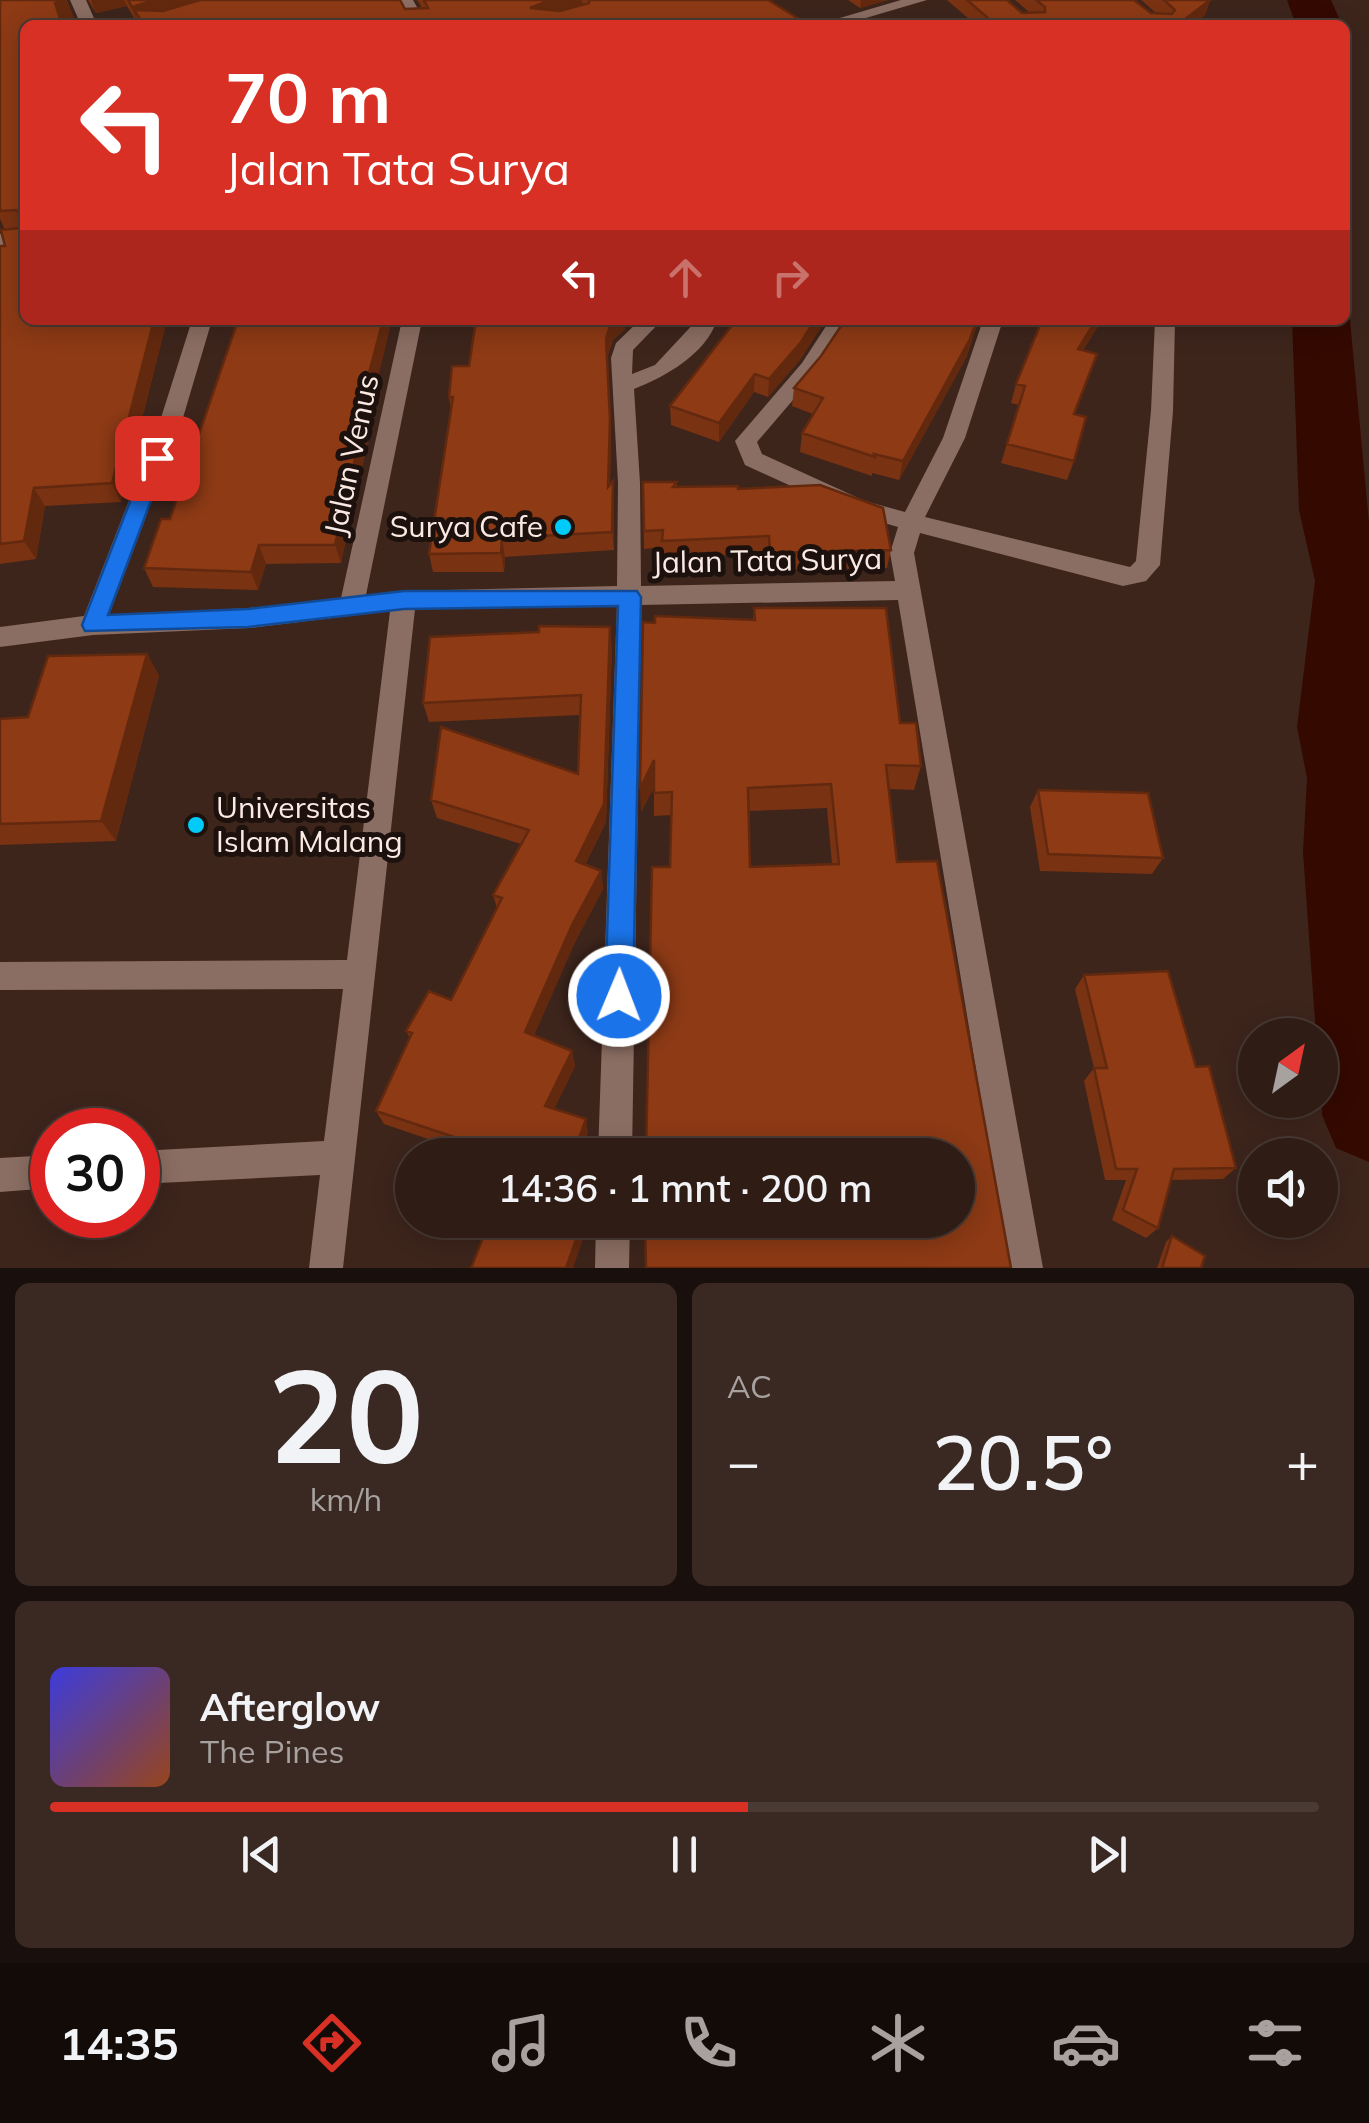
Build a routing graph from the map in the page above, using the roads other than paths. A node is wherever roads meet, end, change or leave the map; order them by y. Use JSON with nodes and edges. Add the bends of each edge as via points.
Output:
{"nodes":[{"id":1,"x":919,"y":0,"type":"edge"},
{"id":2,"x":843,"y":20,"type":"edge"},
{"id":3,"x":200,"y":325,"type":"edge"},
{"id":4,"x":411,"y":325,"type":"edge"},
{"id":5,"x":647,"y":325,"type":"edge"},
{"id":6,"x":706,"y":325,"type":"edge"},
{"id":7,"x":837,"y":325,"type":"edge"},
{"id":8,"x":991,"y":325,"type":"edge"},
{"id":9,"x":1165,"y":325,"type":"edge"},
{"id":10,"x":621,"y":386,"type":"junction"},
{"id":11,"x":911,"y":522,"type":"junction"},
{"id":12,"x":908,"y":590,"type":"junction"},
{"id":13,"x":630,"y":597,"type":"junction"},
{"id":14,"x":404,"y":600,"type":"junction"},
{"id":15,"x":352,"y":604,"type":"junction"},
{"id":16,"x":93,"y":625,"type":"junction"},
{"id":17,"x":0,"y":637,"type":"edge"},
{"id":18,"x":363,"y":974,"type":"junction"},
{"id":19,"x":0,"y":976,"type":"edge"},
{"id":20,"x":615,"y":1138,"type":"edge"},
{"id":21,"x":339,"y":1157,"type":"junction"},
{"id":22,"x":160,"y":1167,"type":"edge"},
{"id":23,"x":30,"y":1173,"type":"edge"},
{"id":24,"x":0,"y":1175,"type":"edge"},
{"id":25,"x":613,"y":1238,"type":"edge"},
{"id":26,"x":326,"y":1268,"type":"edge"},
{"id":27,"x":612,"y":1268,"type":"edge"},
{"id":28,"x":1026,"y":1268,"type":"edge"}],
"edges":[{"from":1,"to":2,"type":"street"},
{"from":3,"to":16,"type":"street"},
{"from":4,"to":15,"type":"street","name":"Jalan Venus"},
{"from":5,"to":10,"type":"street","via":[[623,348]]},
{"from":6,"to":10,"type":"street","via":[[662,370]]},
{"from":7,"to":11,"type":"street","via":[[810,368],[746,441],[747,451],[858,507]]},
{"from":8,"to":11,"type":"street","via":[[954,438]]},
{"from":9,"to":11,"type":"street","via":[[1148,565],[1138,575],[1123,577]]},
{"from":10,"to":13,"type":"street"},
{"from":11,"to":12,"type":"street","via":[[902,553]]},
{"from":12,"to":13,"type":"street","name":"Jalan Tata Surya"},
{"from":12,"to":28,"type":"street","name":"Jalan Tata Surya"},
{"from":13,"to":14,"type":"street","name":"Jalan Tata Surya"},
{"from":13,"to":20,"type":"street"},
{"from":14,"to":15,"type":"street","name":"Jalan Tata Surya"},
{"from":14,"to":18,"type":"street"},
{"from":15,"to":16,"type":"street","name":"Jalan Tata Surya","via":[[248,618]]},
{"from":16,"to":17,"type":"street","name":"Jalan Tata Surya"},
{"from":18,"to":19,"type":"street"},
{"from":18,"to":21,"type":"street"},
{"from":21,"to":22,"type":"street"},
{"from":21,"to":26,"type":"street"},
{"from":23,"to":24,"type":"street"},
{"from":25,"to":27,"type":"street"}]}
